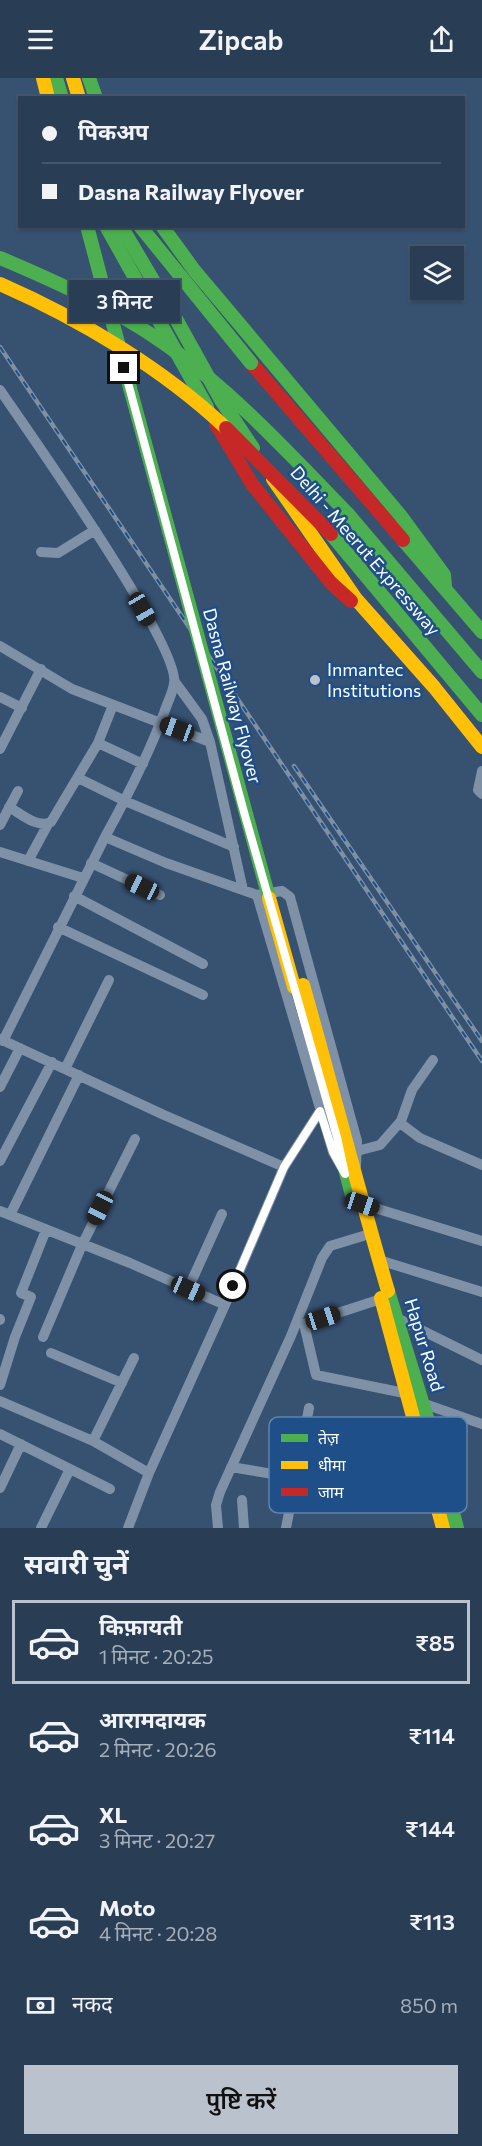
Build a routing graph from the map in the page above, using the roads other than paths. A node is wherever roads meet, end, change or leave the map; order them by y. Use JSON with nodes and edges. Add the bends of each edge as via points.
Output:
{"nodes":[{"id":1,"x":43,"y":78,"type":"edge"},
{"id":2,"x":56,"y":78,"type":"edge"},
{"id":3,"x":73,"y":78,"type":"edge"},
{"id":4,"x":91,"y":80,"type":"edge"},
{"id":5,"x":48,"y":96,"type":"edge"},
{"id":6,"x":61,"y":96,"type":"edge"},
{"id":7,"x":78,"y":96,"type":"edge"},
{"id":8,"x":95,"y":96,"type":"edge"},
{"id":9,"x":88,"y":228,"type":"edge"},
{"id":10,"x":104,"y":228,"type":"edge"},
{"id":11,"x":105,"y":228,"type":"edge"},
{"id":12,"x":122,"y":228,"type":"edge"},
{"id":13,"x":142,"y":228,"type":"edge"},
{"id":14,"x":165,"y":231,"type":"edge"},
{"id":15,"x":0,"y":258,"type":"edge"},
{"id":16,"x":130,"y":267,"type":"junction"},
{"id":17,"x":0,"y":285,"type":"edge"},
{"id":18,"x":0,"y":390,"type":"edge"},
{"id":19,"x":95,"y":530,"type":"junction"},
{"id":20,"x":42,"y":552,"type":"dead end"},
{"id":21,"x":446,"y":590,"type":"junction"},
{"id":22,"x":384,"y":630,"type":"junction"},
{"id":23,"x":482,"y":632,"type":"edge"},
{"id":24,"x":0,"y":646,"type":"edge"},
{"id":25,"x":40,"y":669,"type":"junction"},
{"id":26,"x":482,"y":672,"type":"edge"},
{"id":27,"x":175,"y":681,"type":"junction"},
{"id":28,"x":0,"y":697,"type":"edge"},
{"id":29,"x":113,"y":705,"type":"junction"},
{"id":30,"x":22,"y":708,"type":"junction"},
{"id":31,"x":482,"y":716,"type":"edge"},
{"id":32,"x":160,"y":723,"type":"junction"},
{"id":33,"x":210,"y":742,"type":"junction"},
{"id":34,"x":1,"y":743,"type":"edge"},
{"id":35,"x":98,"y":743,"type":"junction"},
{"id":36,"x":482,"y":747,"type":"edge"},
{"id":37,"x":143,"y":764,"type":"junction"},
{"id":38,"x":482,"y":771,"type":"edge"},
{"id":39,"x":78,"y":778,"type":"junction"},
{"id":40,"x":18,"y":791,"type":"dead end"},
{"id":41,"x":482,"y":794,"type":"edge"},
{"id":42,"x":125,"y":801,"type":"junction"},
{"id":43,"x":9,"y":807,"type":"junction"},
{"id":44,"x":48,"y":824,"type":"junction"},
{"id":45,"x":0,"y":825,"type":"edge"},
{"id":46,"x":105,"y":837,"type":"junction"},
{"id":47,"x":234,"y":847,"type":"junction"},
{"id":48,"x":0,"y":852,"type":"edge"},
{"id":49,"x":28,"y":861,"type":"junction"},
{"id":50,"x":91,"y":863,"type":"junction"},
{"id":51,"x":83,"y":878,"type":"junction"},
{"id":52,"x":243,"y":890,"type":"junction"},
{"id":53,"x":160,"y":895,"type":"dead end"},
{"id":54,"x":257,"y":895,"type":"junction"},
{"id":55,"x":74,"y":896,"type":"junction"},
{"id":56,"x":58,"y":927,"type":"junction"},
{"id":57,"x":203,"y":964,"type":"dead end"},
{"id":58,"x":109,"y":980,"type":"dead end"},
{"id":59,"x":203,"y":995,"type":"dead end"},
{"id":60,"x":2,"y":1040,"type":"edge"},
{"id":61,"x":20,"y":1048,"type":"junction"},
{"id":62,"x":433,"y":1059,"type":"dead end"},
{"id":63,"x":52,"y":1062,"type":"junction"},
{"id":64,"x":65,"y":1069,"type":"junction"},
{"id":65,"x":79,"y":1075,"type":"junction"},
{"id":66,"x":0,"y":1087,"type":"edge"},
{"id":67,"x":320,"y":1111,"type":"junction"},
{"id":68,"x":400,"y":1123,"type":"junction"},
{"id":69,"x":341,"y":1136,"type":"junction"},
{"id":70,"x":135,"y":1139,"type":"dead end"},
{"id":71,"x":357,"y":1151,"type":"junction"},
{"id":72,"x":0,"y":1161,"type":"edge"},
{"id":73,"x":482,"y":1165,"type":"edge"},
{"id":74,"x":284,"y":1167,"type":"junction"},
{"id":75,"x":350,"y":1173,"type":"junction"},
{"id":76,"x":362,"y":1204,"type":"junction"},
{"id":77,"x":5,"y":1213,"type":"edge"},
{"id":78,"x":222,"y":1214,"type":"dead end"},
{"id":79,"x":46,"y":1230,"type":"junction"},
{"id":80,"x":363,"y":1236,"type":"junction"},
{"id":81,"x":482,"y":1241,"type":"edge"},
{"id":82,"x":82,"y":1245,"type":"junction"},
{"id":83,"x":379,"y":1260,"type":"junction"},
{"id":84,"x":188,"y":1289,"type":"junction"},
{"id":85,"x":482,"y":1292,"type":"edge"},
{"id":86,"x":381,"y":1299,"type":"junction"},
{"id":87,"x":225,"y":1305,"type":"junction"},
{"id":88,"x":397,"y":1318,"type":"junction"},
{"id":89,"x":43,"y":1337,"type":"dead end"},
{"id":90,"x":51,"y":1353,"type":"dead end"},
{"id":91,"x":134,"y":1358,"type":"dead end"},
{"id":92,"x":482,"y":1360,"type":"edge"},
{"id":93,"x":122,"y":1383,"type":"junction"},
{"id":94,"x":0,"y":1385,"type":"edge"},
{"id":95,"x":409,"y":1394,"type":"junction"},
{"id":96,"x":0,"y":1401,"type":"edge"},
{"id":97,"x":422,"y":1402,"type":"junction"},
{"id":98,"x":309,"y":1408,"type":"dead end"},
{"id":99,"x":308,"y":1417,"type":"edge"},
{"id":100,"x":415,"y":1417,"type":"edge"},
{"id":101,"x":426,"y":1417,"type":"edge"},
{"id":102,"x":463,"y":1417,"type":"edge"},
{"id":103,"x":467,"y":1418,"type":"edge"},
{"id":104,"x":482,"y":1424,"type":"edge"},
{"id":105,"x":0,"y":1434,"type":"edge"},
{"id":106,"x":93,"y":1441,"type":"junction"},
{"id":107,"x":21,"y":1444,"type":"junction"},
{"id":108,"x":231,"y":1467,"type":"junction"},
{"id":109,"x":70,"y":1469,"type":"junction"},
{"id":110,"x":149,"y":1473,"type":"junction"},
{"id":111,"x":269,"y":1473,"type":"edge"},
{"id":112,"x":0,"y":1488,"type":"edge"},
{"id":113,"x":110,"y":1488,"type":"dead end"},
{"id":114,"x":242,"y":1500,"type":"dead end"},
{"id":115,"x":289,"y":1513,"type":"edge"},
{"id":116,"x":439,"y":1513,"type":"edge"},
{"id":117,"x":453,"y":1513,"type":"edge"},
{"id":118,"x":41,"y":1528,"type":"edge"},
{"id":119,"x":128,"y":1528,"type":"edge"},
{"id":120,"x":218,"y":1528,"type":"edge"},
{"id":121,"x":244,"y":1528,"type":"edge"},
{"id":122,"x":286,"y":1528,"type":"edge"},
{"id":123,"x":443,"y":1528,"type":"edge"},
{"id":124,"x":457,"y":1528,"type":"edge"}],
"edges":[{"from":1,"to":5,"type":"main road"},
{"from":2,"to":6,"type":"main road"},
{"from":3,"to":7,"type":"main road"},
{"from":4,"to":8,"type":"main road"},
{"from":9,"to":69,"type":"main road","name":"Dasna Railway Flyover","bridge":true,"via":[[244,812]]},
{"from":10,"to":69,"type":"main road","name":"Dasna Railway Flyover","bridge":true,"via":[[103,247]]},
{"from":11,"to":16,"type":"main road"},
{"from":12,"to":22,"type":"main road","bridge":true,"via":[[221,400],[297,516],[356,599]]},
{"from":13,"to":21,"type":"main road","bridge":true,"via":[[251,363]]},
{"from":14,"to":16,"type":"main road"},
{"from":14,"to":21,"type":"main road","via":[[400,515],[444,575]]},
{"from":15,"to":26,"type":"main road","name":"Delhi - Meerut Expressway","bridge":true,"via":[[75,292],[184,358],[264,428],[348,514]]},
{"from":16,"to":22,"type":"main road","via":[[252,484],[331,583]]},
{"from":17,"to":31,"type":"main road","name":"Delhi - Meerut Expressway","bridge":true,"via":[[104,340],[202,406],[279,478],[331,534]]},
{"from":18,"to":19,"type":"street"},
{"from":19,"to":20,"type":"street","via":[[58,553]]},
{"from":19,"to":27,"type":"street","via":[[154,628],[172,665]]},
{"from":21,"to":23,"type":"main road"},
{"from":22,"to":36,"type":"main road"},
{"from":24,"to":25,"type":"street"},
{"from":25,"to":29,"type":"street","via":[[72,689]]},
{"from":25,"to":30,"type":"street"},
{"from":27,"to":32,"type":"street"},
{"from":27,"to":33,"type":"street","via":[[202,719]]},
{"from":28,"to":30,"type":"street"},
{"from":29,"to":32,"type":"street"},
{"from":29,"to":35,"type":"street"},
{"from":30,"to":34,"type":"street"},
{"from":32,"to":33,"type":"street"},
{"from":32,"to":37,"type":"street"},
{"from":33,"to":47,"type":"street"},
{"from":35,"to":37,"type":"street"},
{"from":35,"to":39,"type":"street"},
{"from":37,"to":42,"type":"street"},
{"from":38,"to":41,"type":"street","via":[[478,790]]},
{"from":39,"to":42,"type":"street"},
{"from":39,"to":44,"type":"street"},
{"from":40,"to":43,"type":"street"},
{"from":42,"to":46,"type":"street"},
{"from":42,"to":47,"type":"street"},
{"from":43,"to":44,"type":"street","via":[[39,824]]},
{"from":43,"to":45,"type":"street"},
{"from":44,"to":49,"type":"street"},
{"from":46,"to":50,"type":"street"},
{"from":46,"to":52,"type":"street"},
{"from":47,"to":52,"type":"street"},
{"from":48,"to":49,"type":"street"},
{"from":49,"to":51,"type":"street"},
{"from":50,"to":51,"type":"street"},
{"from":50,"to":53,"type":"street"},
{"from":51,"to":55,"type":"street"},
{"from":52,"to":54,"type":"street"},
{"from":54,"to":67,"type":"street"},
{"from":54,"to":71,"type":"street","via":[[282,891],[290,897],[351,1116]]},
{"from":55,"to":56,"type":"street"},
{"from":55,"to":57,"type":"street"},
{"from":56,"to":59,"type":"street"},
{"from":56,"to":60,"type":"street"},
{"from":58,"to":64,"type":"street"},
{"from":60,"to":61,"type":"street"},
{"from":61,"to":63,"type":"street"},
{"from":61,"to":66,"type":"street"},
{"from":62,"to":68,"type":"street","via":[[412,1089]]},
{"from":63,"to":64,"type":"street"},
{"from":63,"to":72,"type":"street"},
{"from":64,"to":65,"type":"street"},
{"from":65,"to":74,"type":"street"},
{"from":65,"to":77,"type":"street"},
{"from":67,"to":74,"type":"street"},
{"from":67,"to":75,"type":"street","via":[[333,1152]]},
{"from":68,"to":71,"type":"street","via":[[380,1144]]},
{"from":68,"to":73,"type":"street","via":[[420,1138]]},
{"from":69,"to":75,"type":"main road","name":"Dasna Railway Flyover"},
{"from":70,"to":82,"type":"street"},
{"from":71,"to":75,"type":"street"},
{"from":74,"to":87,"type":"street"},
{"from":75,"to":76,"type":"main road","name":"Hapur Road"},
{"from":75,"to":80,"type":"main road","name":"Hapur Road"},
{"from":76,"to":81,"type":"street"},
{"from":76,"to":83,"type":"main road","name":"Hapur Road"},
{"from":77,"to":79,"type":"street"},
{"from":78,"to":84,"type":"street"},
{"from":79,"to":82,"type":"street"},
{"from":79,"to":94,"type":"street","via":[[21,1293],[31,1297]]},
{"from":80,"to":86,"type":"main road","name":"Hapur Road"},
{"from":80,"to":108,"type":"street","via":[[327,1250]]},
{"from":82,"to":84,"type":"street"},
{"from":82,"to":89,"type":"street"},
{"from":83,"to":85,"type":"street"},
{"from":83,"to":88,"type":"main road","name":"Hapur Road"},
{"from":84,"to":87,"type":"street"},
{"from":86,"to":95,"type":"main road","name":"Hapur Road"},
{"from":86,"to":95,"type":"street","via":[[304,1324],[315,1376]]},
{"from":87,"to":110,"type":"street"},
{"from":88,"to":92,"type":"street"},
{"from":88,"to":97,"type":"main road","name":"Hapur Road"},
{"from":90,"to":93,"type":"street"},
{"from":91,"to":93,"type":"street"},
{"from":93,"to":106,"type":"street"},
{"from":95,"to":100,"type":"main road","name":"Hapur Road"},
{"from":96,"to":106,"type":"street"},
{"from":97,"to":101,"type":"main road","name":"Hapur Road"},
{"from":97,"to":102,"type":"street"},
{"from":98,"to":99,"type":"street"},
{"from":103,"to":104,"type":"street"},
{"from":105,"to":107,"type":"street"},
{"from":106,"to":110,"type":"street"},
{"from":107,"to":109,"type":"street"},
{"from":107,"to":112,"type":"street"},
{"from":108,"to":111,"type":"street"},
{"from":108,"to":120,"type":"street","via":[[216,1505]]},
{"from":109,"to":113,"type":"street"},
{"from":109,"to":118,"type":"street"},
{"from":110,"to":119,"type":"street"},
{"from":114,"to":121,"type":"street"},
{"from":115,"to":122,"type":"street"},
{"from":116,"to":123,"type":"main road","name":"Hapur Road"},
{"from":117,"to":124,"type":"main road","name":"Hapur Road"}]}
